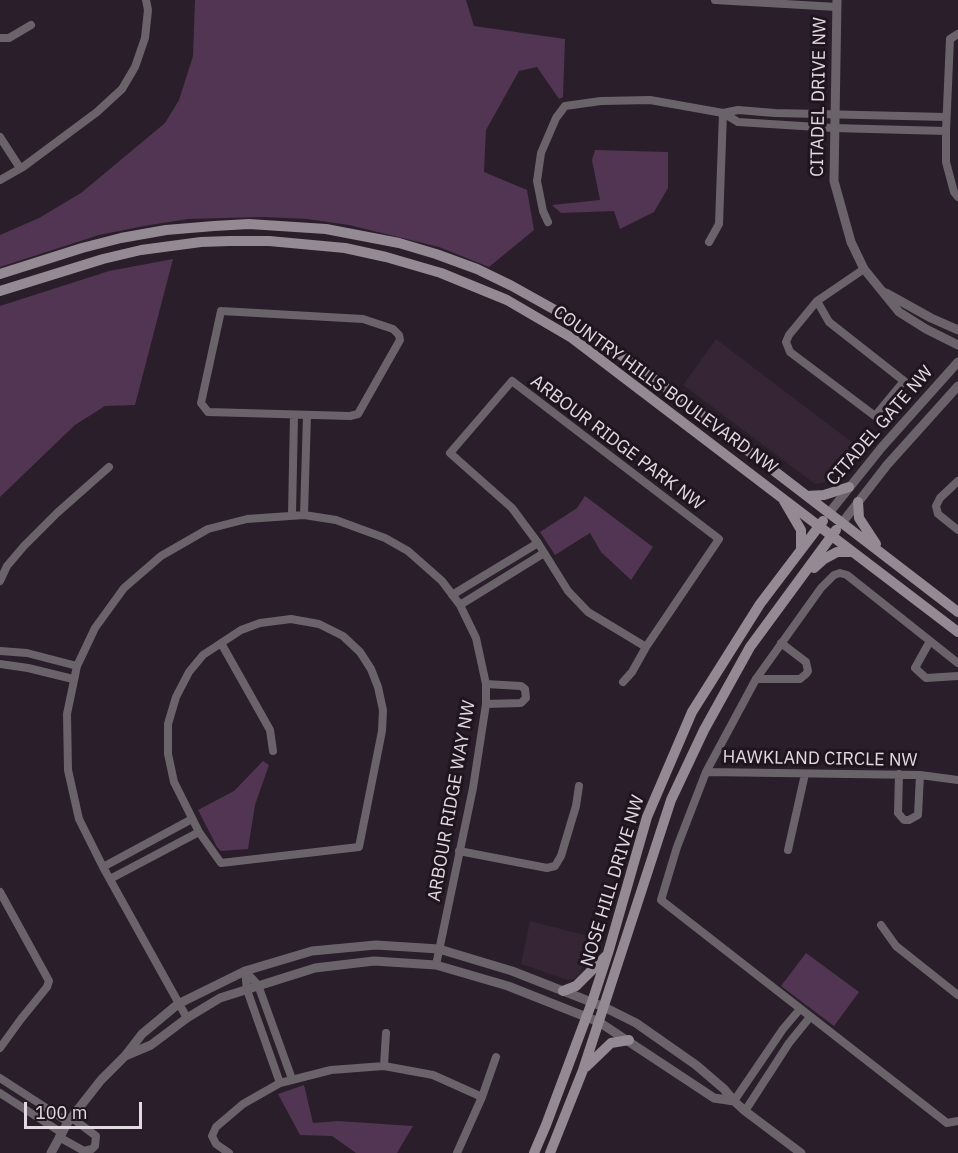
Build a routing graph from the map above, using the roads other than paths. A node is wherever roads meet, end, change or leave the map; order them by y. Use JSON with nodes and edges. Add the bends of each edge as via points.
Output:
{"nodes":[{"id":1,"x":147,"y":0,"type":"edge"},
{"id":2,"x":715,"y":0,"type":"edge"},
{"id":3,"x":731,"y":1,"type":"edge"},
{"id":4,"x":837,"y":4,"type":"edge"},
{"id":5,"x":31,"y":25,"type":"dead end"},
{"id":6,"x":958,"y":34,"type":"edge"},
{"id":7,"x":0,"y":38,"type":"edge"},
{"id":8,"x":723,"y":113,"type":"junction"},
{"id":9,"x":833,"y":114,"type":"junction"},
{"id":10,"x":946,"y":117,"type":"junction"},
{"id":11,"x":833,"y":128,"type":"junction"},
{"id":12,"x":946,"y":131,"type":"junction"},
{"id":13,"x":0,"y":137,"type":"edge"},
{"id":14,"x":20,"y":168,"type":"junction"},
{"id":15,"x":0,"y":180,"type":"edge"},
{"id":16,"x":958,"y":197,"type":"edge"},
{"id":17,"x":548,"y":222,"type":"dead end"},
{"id":18,"x":709,"y":242,"type":"dead end"},
{"id":19,"x":864,"y":269,"type":"junction"},
{"id":20,"x":0,"y":274,"type":"edge"},
{"id":21,"x":881,"y":290,"type":"junction"},
{"id":22,"x":0,"y":291,"type":"edge"},
{"id":23,"x":817,"y":301,"type":"junction"},
{"id":24,"x":958,"y":330,"type":"edge"},
{"id":25,"x":958,"y":345,"type":"edge"},
{"id":26,"x":958,"y":362,"type":"edge"},
{"id":27,"x":958,"y":386,"type":"edge"},
{"id":28,"x":294,"y":415,"type":"junction"},
{"id":29,"x":308,"y":416,"type":"junction"},
{"id":30,"x":109,"y":467,"type":"dead end"},
{"id":31,"x":958,"y":481,"type":"edge"},
{"id":32,"x":849,"y":487,"type":"junction"},
{"id":33,"x":807,"y":496,"type":"junction"},
{"id":34,"x":782,"y":498,"type":"junction"},
{"id":35,"x":858,"y":502,"type":"junction"},
{"id":36,"x":829,"y":513,"type":"junction"},
{"id":37,"x":292,"y":514,"type":"junction"},
{"id":38,"x":304,"y":515,"type":"junction"},
{"id":39,"x":842,"y":523,"type":"junction"},
{"id":40,"x":819,"y":526,"type":"junction"},
{"id":41,"x":958,"y":530,"type":"edge"},
{"id":42,"x":832,"y":535,"type":"junction"},
{"id":43,"x":538,"y":543,"type":"junction"},
{"id":44,"x":877,"y":548,"type":"junction"},
{"id":45,"x":801,"y":549,"type":"junction"},
{"id":46,"x":853,"y":552,"type":"junction"},
{"id":47,"x":544,"y":553,"type":"junction"},
{"id":48,"x":4,"y":565,"type":"edge"},
{"id":49,"x":801,"y":576,"type":"junction"},
{"id":50,"x":0,"y":581,"type":"edge"},
{"id":51,"x":452,"y":595,"type":"junction"},
{"id":52,"x":460,"y":605,"type":"junction"},
{"id":53,"x":958,"y":612,"type":"edge"},
{"id":54,"x":958,"y":632,"type":"edge"},
{"id":55,"x":930,"y":641,"type":"junction"},
{"id":56,"x":220,"y":643,"type":"junction"},
{"id":57,"x":781,"y":643,"type":"junction"},
{"id":58,"x":646,"y":647,"type":"junction"},
{"id":59,"x":0,"y":651,"type":"edge"},
{"id":60,"x":958,"y":663,"type":"edge"},
{"id":61,"x":0,"y":664,"type":"edge"},
{"id":62,"x":77,"y":666,"type":"junction"},
{"id":63,"x":958,"y":676,"type":"edge"},
{"id":64,"x":73,"y":679,"type":"junction"},
{"id":65,"x":756,"y":679,"type":"junction"},
{"id":66,"x":623,"y":682,"type":"dead end"},
{"id":67,"x":486,"y":684,"type":"junction"},
{"id":68,"x":486,"y":704,"type":"junction"},
{"id":69,"x":273,"y":751,"type":"dead end"},
{"id":70,"x":706,"y":772,"type":"junction"},
{"id":71,"x":805,"y":774,"type":"junction"},
{"id":72,"x":899,"y":774,"type":"junction"},
{"id":73,"x":920,"y":775,"type":"junction"},
{"id":74,"x":958,"y":780,"type":"edge"},
{"id":75,"x":579,"y":786,"type":"dead end"},
{"id":76,"x":192,"y":819,"type":"junction"},
{"id":77,"x":199,"y":832,"type":"junction"},
{"id":78,"x":788,"y":850,"type":"dead end"},
{"id":79,"x":459,"y":851,"type":"junction"},
{"id":80,"x":103,"y":867,"type":"junction"},
{"id":81,"x":110,"y":879,"type":"junction"},
{"id":82,"x":0,"y":892,"type":"edge"},
{"id":83,"x":881,"y":925,"type":"dead end"},
{"id":84,"x":439,"y":949,"type":"junction"},
{"id":85,"x":608,"y":953,"type":"junction"},
{"id":86,"x":436,"y":965,"type":"junction"},
{"id":87,"x":245,"y":971,"type":"junction"},
{"id":88,"x":512,"y":971,"type":"junction"},
{"id":89,"x":258,"y":985,"type":"junction"},
{"id":90,"x":508,"y":986,"type":"junction"},
{"id":91,"x":246,"y":990,"type":"junction"},
{"id":92,"x":562,"y":991,"type":"junction"},
{"id":93,"x":958,"y":995,"type":"edge"},
{"id":94,"x":592,"y":1002,"type":"junction"},
{"id":95,"x":178,"y":1004,"type":"junction"},
{"id":96,"x":604,"y":1007,"type":"junction"},
{"id":97,"x":800,"y":1009,"type":"junction"},
{"id":98,"x":586,"y":1017,"type":"junction"},
{"id":99,"x":810,"y":1017,"type":"junction"},
{"id":100,"x":187,"y":1018,"type":"junction"},
{"id":101,"x":599,"y":1022,"type":"junction"},
{"id":102,"x":386,"y":1033,"type":"dead end"},
{"id":103,"x":629,"y":1040,"type":"junction"},
{"id":104,"x":0,"y":1048,"type":"edge"},
{"id":105,"x":124,"y":1056,"type":"junction"},
{"id":106,"x":496,"y":1057,"type":"dead end"},
{"id":107,"x":384,"y":1066,"type":"junction"},
{"id":108,"x":584,"y":1070,"type":"junction"},
{"id":109,"x":0,"y":1078,"type":"edge"},
{"id":110,"x":292,"y":1079,"type":"junction"},
{"id":111,"x":280,"y":1083,"type":"junction"},
{"id":112,"x":0,"y":1093,"type":"edge"},
{"id":113,"x":482,"y":1097,"type":"junction"},
{"id":114,"x":734,"y":1101,"type":"junction"},
{"id":115,"x":745,"y":1111,"type":"junction"},
{"id":116,"x":70,"y":1120,"type":"junction"},
{"id":117,"x":958,"y":1121,"type":"edge"},
{"id":118,"x":60,"y":1135,"type":"junction"},
{"id":119,"x":51,"y":1153,"type":"edge"},
{"id":120,"x":229,"y":1153,"type":"edge"},
{"id":121,"x":456,"y":1153,"type":"edge"},
{"id":122,"x":534,"y":1153,"type":"edge"},
{"id":123,"x":550,"y":1153,"type":"edge"},
{"id":124,"x":801,"y":1153,"type":"edge"}],
"edges":[{"from":1,"to":14,"type":"street","via":[[145,38],[122,89],[98,112]]},
{"from":2,"to":3,"type":"street"},
{"from":3,"to":4,"type":"street"},
{"from":4,"to":9,"type":"street","name":"CITADEL DRIVE NW"},
{"from":5,"to":7,"type":"street","via":[[9,38]]},
{"from":6,"to":10,"type":"street","via":[[950,39]]},
{"from":8,"to":9,"type":"street","via":[[738,110]]},
{"from":8,"to":11,"type":"street","via":[[738,122]]},
{"from":8,"to":17,"type":"street","via":[[650,100],[565,106],[541,153],[537,182]]},
{"from":8,"to":18,"type":"street","via":[[719,224]]},
{"from":9,"to":10,"type":"street"},
{"from":9,"to":11,"type":"street","name":"CITADEL DRIVE NW"},
{"from":10,"to":12,"type":"street"},
{"from":11,"to":12,"type":"street"},
{"from":11,"to":19,"type":"street","name":"CITADEL DRIVE NW","via":[[834,182],[851,242]]},
{"from":12,"to":16,"type":"street","via":[[946,162]]},
{"from":13,"to":14,"type":"street"},
{"from":14,"to":15,"type":"street"},
{"from":19,"to":21,"type":"street","name":"CITADEL DRIVE NW"},
{"from":19,"to":23,"type":"street"},
{"from":20,"to":33,"type":"main road","name":"COUNTRY HILLS BOULEVARD NW","via":[[121,238],[214,225],[326,229],[399,243],[477,269],[573,320]]},
{"from":21,"to":24,"type":"street","name":"CITADEL DRIVE NW"},
{"from":21,"to":25,"type":"street","name":"CITADEL DRIVE NW","via":[[899,312]]},
{"from":22,"to":34,"type":"main road","name":"COUNTRY HILLS BOULEVARD NW","via":[[103,259],[201,242],[299,243],[386,257],[462,280],[545,321],[603,360]]},
{"from":23,"to":23,"type":"street","via":[[789,335],[787,347],[875,416],[904,381],[829,322]]},
{"from":26,"to":32,"type":"street","name":"CITADEL GATE NW"},
{"from":27,"to":35,"type":"street","name":"CITADEL GATE NW"},
{"from":28,"to":29,"type":"street"},
{"from":28,"to":29,"type":"street","via":[[204,409],[201,403],[221,311],[363,319],[397,332],[398,345],[358,414]]},
{"from":28,"to":37,"type":"street"},
{"from":29,"to":38,"type":"street"},
{"from":30,"to":48,"type":"street"},
{"from":31,"to":41,"type":"street","via":[[936,506],[938,514]]},
{"from":32,"to":33,"type":"main road"},
{"from":32,"to":36,"type":"street","name":"CITADEL GATE NW"},
{"from":33,"to":36,"type":"main road","name":"COUNTRY HILLS BOULEVARD NW"},
{"from":34,"to":40,"type":"main road","name":"COUNTRY HILLS BOULEVARD NW"},
{"from":34,"to":45,"type":"main road","via":[[801,530]]},
{"from":35,"to":39,"type":"street","name":"CITADEL GATE NW"},
{"from":35,"to":44,"type":"main road","via":[[859,518]]},
{"from":36,"to":39,"type":"main road","name":"COUNTRY HILLS BOULEVARD NW"},
{"from":36,"to":40,"type":"main road","name":"NOSE HILL DRIVE NW"},
{"from":37,"to":38,"type":"street","name":"ARBOUR RIDGE WAY NW"},
{"from":37,"to":62,"type":"street","name":"ARBOUR RIDGE WAY NW","via":[[207,529],[161,556],[124,588],[95,628]]},
{"from":38,"to":51,"type":"street","name":"ARBOUR RIDGE WAY NW","via":[[336,520],[408,550]]},
{"from":39,"to":42,"type":"main road","name":"NOSE HILL DRIVE NW"},
{"from":39,"to":44,"type":"main road","name":"COUNTRY HILLS BOULEVARD NW"},
{"from":40,"to":42,"type":"main road","name":"COUNTRY HILLS BOULEVARD NW"},
{"from":40,"to":45,"type":"main road","name":"NOSE HILL DRIVE NW"},
{"from":42,"to":46,"type":"main road","name":"COUNTRY HILLS BOULEVARD NW"},
{"from":42,"to":49,"type":"main road","name":"NOSE HILL DRIVE NW"},
{"from":43,"to":47,"type":"street","name":"ARBOUR RIDGE PARK NW"},
{"from":43,"to":51,"type":"street"},
{"from":43,"to":58,"type":"street","name":"ARBOUR RIDGE PARK NW","via":[[512,508],[450,453],[512,381],[719,539]]},
{"from":44,"to":53,"type":"main road","name":"COUNTRY HILLS BOULEVARD NW"},
{"from":45,"to":85,"type":"main road","name":"NOSE HILL DRIVE NW","via":[[760,604],[692,712],[647,817]]},
{"from":46,"to":49,"type":"main road","via":[[830,555]]},
{"from":46,"to":54,"type":"main road","name":"COUNTRY HILLS BOULEVARD NW"},
{"from":47,"to":52,"type":"street"},
{"from":47,"to":58,"type":"street","name":"ARBOUR RIDGE PARK NW","via":[[568,591],[588,612]]},
{"from":48,"to":50,"type":"street"},
{"from":49,"to":96,"type":"main road","name":"NOSE HILL DRIVE NW","via":[[750,647],[671,800]]},
{"from":51,"to":52,"type":"street","name":"ARBOUR RIDGE WAY NW"},
{"from":52,"to":67,"type":"street","name":"ARBOUR RIDGE WAY NW","via":[[476,639]]},
{"from":55,"to":57,"type":"street","via":[[840,573],[821,588]]},
{"from":55,"to":60,"type":"street"},
{"from":55,"to":63,"type":"street","via":[[915,668],[926,678]]},
{"from":56,"to":69,"type":"street","via":[[270,730]]},
{"from":56,"to":76,"type":"street","via":[[189,672],[168,724],[168,754],[174,782]]},
{"from":56,"to":77,"type":"street","via":[[260,623],[291,619],[319,624],[343,636],[371,669],[383,710],[382,731],[358,847],[221,862]]},
{"from":57,"to":65,"type":"street"},
{"from":57,"to":65,"type":"street","via":[[806,662],[806,674],[800,679]]},
{"from":58,"to":66,"type":"street","name":"ARBOUR RIDGE PARK NW"},
{"from":59,"to":62,"type":"street","via":[[27,653]]},
{"from":61,"to":64,"type":"street"},
{"from":62,"to":64,"type":"street","name":"ARBOUR RIDGE WAY NW"},
{"from":64,"to":80,"type":"street","name":"ARBOUR RIDGE WAY NW","via":[[67,714],[68,770],[79,819]]},
{"from":65,"to":70,"type":"street"},
{"from":67,"to":68,"type":"street","name":"ARBOUR RIDGE WAY NW"},
{"from":67,"to":68,"type":"street","via":[[521,686],[526,698],[521,703]]},
{"from":68,"to":79,"type":"street","name":"ARBOUR RIDGE WAY NW"},
{"from":70,"to":71,"type":"street","name":"HAWKLAND CIRCLE NW"},
{"from":70,"to":97,"type":"street","name":"HAWKLAND CIRCLE NW","via":[[661,900]]},
{"from":71,"to":72,"type":"street","name":"HAWKLAND CIRCLE NW"},
{"from":71,"to":78,"type":"street"},
{"from":72,"to":73,"type":"street","name":"HAWKLAND CIRCLE NW"},
{"from":72,"to":73,"type":"street","via":[[898,813],[904,820],[918,815]]},
{"from":73,"to":74,"type":"street","name":"HAWKLAND CIRCLE NW"},
{"from":75,"to":79,"type":"street","via":[[555,866],[547,868]]},
{"from":76,"to":77,"type":"street"},
{"from":76,"to":80,"type":"street"},
{"from":77,"to":81,"type":"street"},
{"from":79,"to":84,"type":"street","name":"ARBOUR RIDGE WAY NW"},
{"from":80,"to":81,"type":"street","name":"ARBOUR RIDGE WAY NW"},
{"from":81,"to":95,"type":"street","name":"ARBOUR RIDGE WAY NW"},
{"from":82,"to":104,"type":"street","via":[[48,981]]},
{"from":83,"to":93,"type":"street","via":[[896,946]]},
{"from":84,"to":86,"type":"street","name":"ARBOUR RIDGE WAY NW"},
{"from":84,"to":87,"type":"street","via":[[376,945],[312,951]]},
{"from":84,"to":88,"type":"street"},
{"from":85,"to":92,"type":"main road","via":[[576,986]]},
{"from":85,"to":94,"type":"main road","name":"NOSE HILL DRIVE NW"},
{"from":86,"to":89,"type":"street","via":[[374,961],[315,968]]},
{"from":86,"to":90,"type":"street"},
{"from":87,"to":89,"type":"street"},
{"from":87,"to":91,"type":"street"},
{"from":87,"to":95,"type":"street"},
{"from":88,"to":90,"type":"street"},
{"from":88,"to":92,"type":"street"},
{"from":89,"to":91,"type":"street"},
{"from":89,"to":110,"type":"street"},
{"from":90,"to":98,"type":"street"},
{"from":91,"to":100,"type":"street","via":[[220,998]]},
{"from":91,"to":111,"type":"street"},
{"from":92,"to":94,"type":"street"},
{"from":94,"to":96,"type":"street"},
{"from":94,"to":98,"type":"main road","name":"NOSE HILL DRIVE NW"},
{"from":95,"to":100,"type":"street","name":"ARBOUR RIDGE WAY NW"},
{"from":95,"to":105,"type":"street","via":[[142,1034]]},
{"from":96,"to":101,"type":"main road","name":"NOSE HILL DRIVE NW"},
{"from":96,"to":114,"type":"street","via":[[636,1023],[696,1065]]},
{"from":97,"to":99,"type":"street","name":"HAWKLAND CIRCLE NW"},
{"from":97,"to":114,"type":"street"},
{"from":98,"to":101,"type":"street"},
{"from":98,"to":122,"type":"main road","name":"NOSE HILL DRIVE NW"},
{"from":99,"to":115,"type":"street"},
{"from":99,"to":117,"type":"street","name":"HAWKLAND CIRCLE NW","via":[[947,1123]]},
{"from":100,"to":105,"type":"street","via":[[152,1045]]},
{"from":101,"to":103,"type":"street"},
{"from":101,"to":108,"type":"main road","name":"NOSE HILL DRIVE NW"},
{"from":102,"to":107,"type":"street"},
{"from":103,"to":108,"type":"main road","via":[[611,1043]]},
{"from":103,"to":114,"type":"street","via":[[714,1098]]},
{"from":105,"to":116,"type":"street"},
{"from":106,"to":113,"type":"street"},
{"from":107,"to":110,"type":"street","via":[[331,1070]]},
{"from":107,"to":113,"type":"street","via":[[433,1075]]},
{"from":108,"to":123,"type":"main road","name":"NOSE HILL DRIVE NW"},
{"from":109,"to":116,"type":"street"},
{"from":110,"to":111,"type":"street"},
{"from":111,"to":120,"type":"street","via":[[243,1104],[216,1127],[212,1136]]},
{"from":112,"to":118,"type":"street"},
{"from":113,"to":121,"type":"street"},
{"from":114,"to":115,"type":"street"},
{"from":115,"to":124,"type":"street"},
{"from":116,"to":118,"type":"street"},
{"from":116,"to":118,"type":"street","via":[[96,1136],[95,1146],[84,1151]]},
{"from":118,"to":119,"type":"street"}]}
